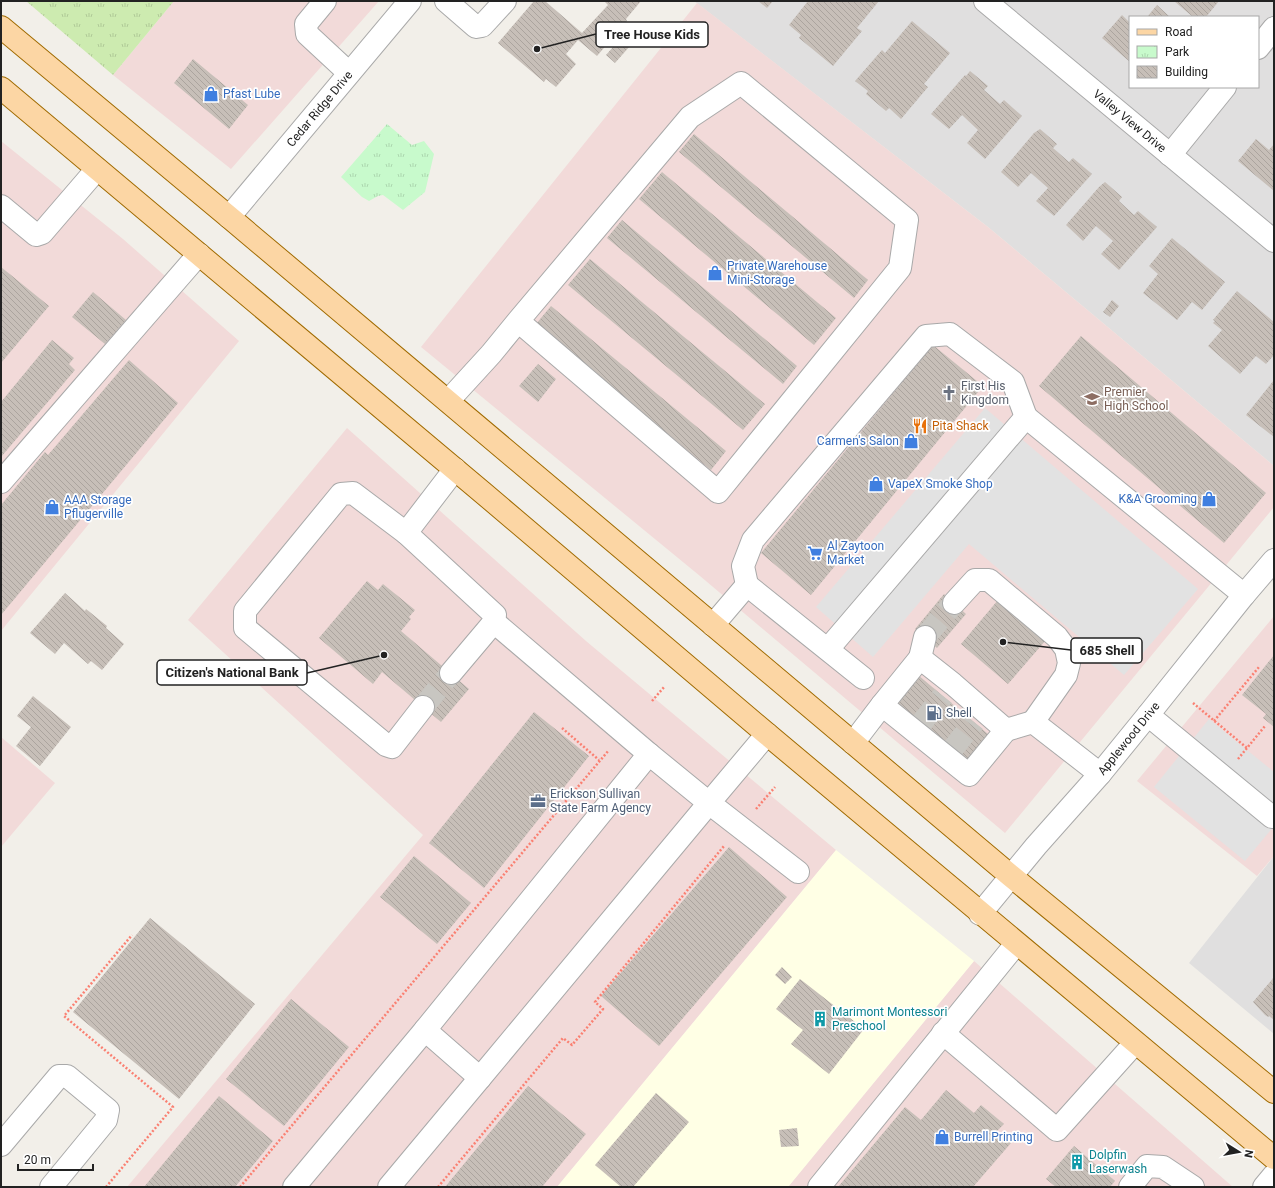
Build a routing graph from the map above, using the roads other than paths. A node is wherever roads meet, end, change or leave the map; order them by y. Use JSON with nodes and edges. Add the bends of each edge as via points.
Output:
{"nodes":[{"id":1,"x":325,"y":1,"type":"edge"},
{"id":2,"x":410,"y":1,"type":"edge"},
{"id":3,"x":446,"y":1,"type":"edge"},
{"id":4,"x":505,"y":1,"type":"edge"},
{"id":5,"x":986,"y":1,"type":"edge"},
{"id":6,"x":1,"y":27,"type":"edge"},
{"id":7,"x":1274,"y":28,"type":"edge"},
{"id":8,"x":1259,"y":47,"type":"edge"},
{"id":9,"x":350,"y":73,"type":"junction"},
{"id":10,"x":1,"y":88,"type":"edge"},
{"id":11,"x":1225,"y":88,"type":"edge"},
{"id":12,"x":1170,"y":155,"type":"junction"},
{"id":13,"x":97,"y":169,"type":"junction"},
{"id":14,"x":1,"y":206,"type":"edge"},
{"id":15,"x":228,"y":217,"type":"junction"},
{"id":16,"x":1274,"y":241,"type":"edge"},
{"id":17,"x":198,"y":254,"type":"junction"},
{"id":18,"x":518,"y":321,"type":"junction"},
{"id":19,"x":448,"y":401,"type":"junction"},
{"id":20,"x":1026,"y":417,"type":"junction"},
{"id":21,"x":455,"y":469,"type":"junction"},
{"id":22,"x":1,"y":482,"type":"edge"},
{"id":23,"x":406,"y":533,"type":"junction"},
{"id":24,"x":1274,"y":560,"type":"edge"},
{"id":25,"x":747,"y":585,"type":"junction"},
{"id":26,"x":1244,"y":595,"type":"junction"},
{"id":27,"x":954,"y":603,"type":"tunnel mouth"},
{"id":28,"x":494,"y":622,"type":"junction"},
{"id":29,"x":713,"y":625,"type":"junction"},
{"id":30,"x":925,"y":637,"type":"tunnel mouth"},
{"id":31,"x":828,"y":650,"type":"junction"},
{"id":32,"x":920,"y":658,"type":"junction"},
{"id":33,"x":451,"y":673,"type":"tunnel mouth"},
{"id":34,"x":863,"y":678,"type":"dead end"},
{"id":35,"x":882,"y":705,"type":"junction"},
{"id":36,"x":423,"y":706,"type":"tunnel mouth"},
{"id":37,"x":1148,"y":715,"type":"junction"},
{"id":38,"x":1032,"y":722,"type":"junction"},
{"id":39,"x":1006,"y":730,"type":"junction"},
{"id":40,"x":767,"y":734,"type":"junction"},
{"id":41,"x":853,"y":743,"type":"junction"},
{"id":42,"x":650,"y":754,"type":"junction"},
{"id":43,"x":1100,"y":774,"type":"junction"},
{"id":44,"x":709,"y":803,"type":"junction"},
{"id":45,"x":1274,"y":815,"type":"edge"},
{"id":46,"x":798,"y":872,"type":"dead end"},
{"id":47,"x":1011,"y":876,"type":"junction"},
{"id":48,"x":980,"y":914,"type":"junction"},
{"id":49,"x":1016,"y":944,"type":"junction"},
{"id":50,"x":425,"y":1030,"type":"junction"},
{"id":51,"x":943,"y":1034,"type":"junction"},
{"id":52,"x":1135,"y":1043,"type":"junction"},
{"id":53,"x":480,"y":1078,"type":"junction"},
{"id":54,"x":1274,"y":1092,"type":"edge"},
{"id":55,"x":1,"y":1144,"type":"edge"},
{"id":56,"x":1274,"y":1158,"type":"edge"},
{"id":57,"x":1274,"y":1175,"type":"edge"},
{"id":58,"x":51,"y":1187,"type":"edge"},
{"id":59,"x":294,"y":1187,"type":"edge"},
{"id":60,"x":389,"y":1187,"type":"edge"},
{"id":61,"x":819,"y":1187,"type":"edge"},
{"id":62,"x":1130,"y":1187,"type":"edge"},
{"id":63,"x":1193,"y":1187,"type":"edge"},
{"id":64,"x":1264,"y":1187,"type":"edge"}],
"edges":[{"from":1,"to":9,"type":"street","via":[[306,24],[307,34]]},
{"from":2,"to":9,"type":"street","name":"Cedar Ridge Drive"},
{"from":3,"to":4,"type":"street","via":[[476,27],[482,26]]},
{"from":5,"to":12,"type":"street","name":"Valley View Drive"},
{"from":6,"to":15,"type":"main road"},
{"from":7,"to":8,"type":"street"},
{"from":9,"to":15,"type":"street","name":"Cedar Ridge Drive"},
{"from":10,"to":13,"type":"main road"},
{"from":11,"to":12,"type":"street"},
{"from":12,"to":16,"type":"street","name":"Valley View Drive"},
{"from":13,"to":14,"type":"street","via":[[42,233],[36,235]]},
{"from":13,"to":17,"type":"main road"},
{"from":15,"to":19,"type":"main road"},
{"from":17,"to":21,"type":"main road"},
{"from":17,"to":22,"type":"street"},
{"from":18,"to":18,"type":"street","via":[[690,117],[741,83],[908,220],[900,268],[718,492]]},
{"from":18,"to":19,"type":"street"},
{"from":19,"to":29,"type":"main road"},
{"from":20,"to":25,"type":"street","via":[[1013,382],[950,334],[926,336],[754,540],[742,566]]},
{"from":20,"to":26,"type":"street"},
{"from":20,"to":31,"type":"street"},
{"from":21,"to":23,"type":"street"},
{"from":21,"to":40,"type":"main road"},
{"from":23,"to":28,"type":"street","via":[[495,615]]},
{"from":23,"to":36,"type":"street","via":[[353,493],[341,494],[245,611],[244,628],[386,745],[392,746]]},
{"from":24,"to":26,"type":"street","name":"Applewood Drive"},
{"from":25,"to":29,"type":"street"},
{"from":25,"to":31,"type":"street"},
{"from":26,"to":37,"type":"street","name":"Applewood Drive"},
{"from":27,"to":38,"type":"street","via":[[975,580],[989,580],[1057,637],[1066,649],[1069,663],[1066,675]]},
{"from":28,"to":33,"type":"street"},
{"from":28,"to":42,"type":"street"},
{"from":29,"to":41,"type":"main road"},
{"from":30,"to":32,"type":"street"},
{"from":31,"to":34,"type":"street"},
{"from":32,"to":35,"type":"street"},
{"from":32,"to":39,"type":"street","via":[[948,690],[979,717]]},
{"from":35,"to":39,"type":"street","via":[[918,728],[969,775]]},
{"from":35,"to":41,"type":"street"},
{"from":37,"to":43,"type":"street","name":"Applewood Drive"},
{"from":37,"to":45,"type":"street","via":[[1272,817]]},
{"from":38,"to":39,"type":"street"},
{"from":38,"to":43,"type":"street"},
{"from":40,"to":44,"type":"street"},
{"from":40,"to":48,"type":"main road"},
{"from":41,"to":47,"type":"main road"},
{"from":42,"to":44,"type":"street"},
{"from":42,"to":50,"type":"street"},
{"from":43,"to":47,"type":"street","name":"Applewood Drive"},
{"from":44,"to":46,"type":"street"},
{"from":44,"to":53,"type":"street"},
{"from":47,"to":48,"type":"street","name":"Applewood Drive"},
{"from":47,"to":54,"type":"main road"},
{"from":48,"to":49,"type":"main road"},
{"from":49,"to":51,"type":"street"},
{"from":49,"to":52,"type":"main road"},
{"from":50,"to":53,"type":"street"},
{"from":50,"to":59,"type":"street"},
{"from":51,"to":52,"type":"street","via":[[1057,1130]]},
{"from":51,"to":61,"type":"street"},
{"from":52,"to":56,"type":"main road"},
{"from":53,"to":60,"type":"street"},
{"from":55,"to":58,"type":"street","via":[[58,1076],[67,1076],[108,1110],[106,1120]]},
{"from":57,"to":64,"type":"street"},
{"from":62,"to":63,"type":"street","via":[[1147,1166],[1163,1167]]}]}
